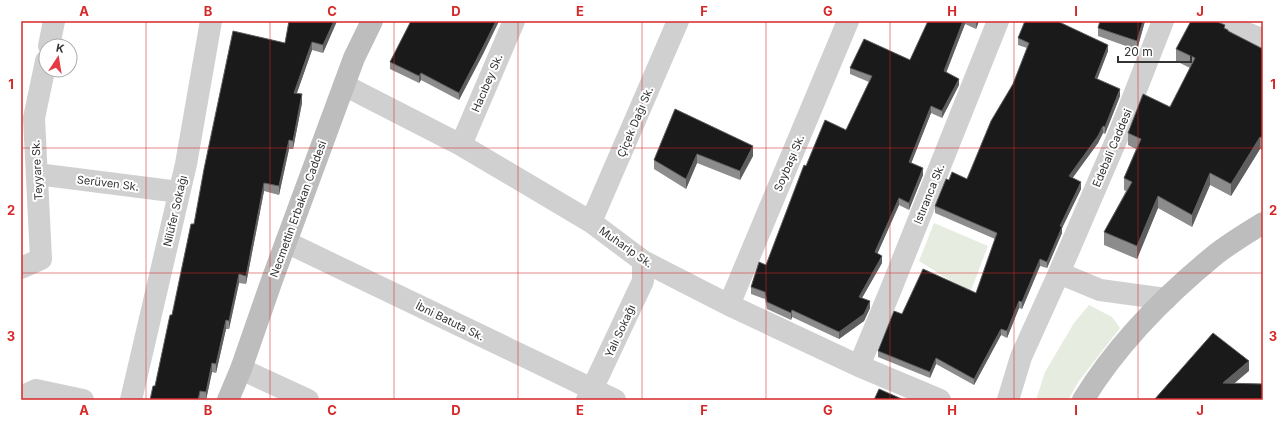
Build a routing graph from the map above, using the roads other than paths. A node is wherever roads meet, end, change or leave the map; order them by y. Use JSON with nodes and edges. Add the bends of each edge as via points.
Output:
{"nodes":[{"id":1,"x":54,"y":21,"type":"edge"},
{"id":2,"x":211,"y":21,"type":"edge"},
{"id":3,"x":372,"y":21,"type":"edge"},
{"id":4,"x":514,"y":21,"type":"edge"},
{"id":5,"x":678,"y":21,"type":"edge"},
{"id":6,"x":848,"y":21,"type":"edge"},
{"id":7,"x":998,"y":21,"type":"edge"},
{"id":8,"x":1163,"y":21,"type":"edge"},
{"id":9,"x":1218,"y":21,"type":"edge"},
{"id":10,"x":51,"y":38,"type":"edge"},
{"id":11,"x":1263,"y":40,"type":"edge"},
{"id":12,"x":41,"y":78,"type":"edge"},
{"id":13,"x":344,"y":85,"type":"junction"},
{"id":14,"x":28,"y":121,"type":"edge"},
{"id":15,"x":461,"y":145,"type":"junction"},
{"id":16,"x":37,"y":174,"type":"junction"},
{"id":17,"x":179,"y":192,"type":"junction"},
{"id":18,"x":1263,"y":210,"type":"edge"},
{"id":19,"x":591,"y":222,"type":"junction"},
{"id":20,"x":1263,"y":222,"type":"edge"},
{"id":21,"x":286,"y":242,"type":"junction"},
{"id":22,"x":1216,"y":254,"type":"junction"},
{"id":23,"x":643,"y":261,"type":"junction"},
{"id":24,"x":21,"y":268,"type":"edge"},
{"id":25,"x":1059,"y":273,"type":"junction"},
{"id":26,"x":1166,"y":299,"type":"junction"},
{"id":27,"x":729,"y":305,"type":"junction"},
{"id":28,"x":859,"y":366,"type":"junction"},
{"id":29,"x":241,"y":369,"type":"junction"},
{"id":30,"x":590,"y":395,"type":"edge"},
{"id":31,"x":21,"y":397,"type":"edge"},
{"id":32,"x":83,"y":400,"type":"edge"},
{"id":33,"x":131,"y":400,"type":"edge"},
{"id":34,"x":228,"y":400,"type":"edge"},
{"id":35,"x":308,"y":400,"type":"edge"},
{"id":36,"x":615,"y":400,"type":"edge"},
{"id":37,"x":940,"y":400,"type":"edge"},
{"id":38,"x":1008,"y":400,"type":"edge"},
{"id":39,"x":1083,"y":400,"type":"edge"}],
"edges":[{"from":1,"to":10,"type":"street"},
{"from":2,"to":17,"type":"street","name":"Nilüfer Sokağı"},
{"from":3,"to":13,"type":"main road","name":"Necmettin Erbakan Caddesi"},
{"from":4,"to":15,"type":"street","name":"Hacıbey Sk."},
{"from":5,"to":19,"type":"street","name":"Çiçek Dağı Sk."},
{"from":6,"to":27,"type":"street","name":"Soybaşı Sk."},
{"from":7,"to":28,"type":"street","name":"Istıranca Sk."},
{"from":8,"to":25,"type":"street","name":"Edebali Caddesi","via":[[1118,136]]},
{"from":9,"to":11,"type":"street"},
{"from":12,"to":14,"type":"street","name":"Teyyare Sk."},
{"from":13,"to":15,"type":"street","name":"Muharip Sk."},
{"from":13,"to":21,"type":"main road","name":"Necmettin Erbakan Caddesi"},
{"from":14,"to":16,"type":"street","name":"Teyyare Sk."},
{"from":15,"to":19,"type":"street","name":"Muharip Sk."},
{"from":16,"to":17,"type":"street","name":"Serüven Sk."},
{"from":16,"to":24,"type":"street","name":"Teyyare Sk.","via":[[41,259]]},
{"from":17,"to":33,"type":"street","name":"Nilüfer Sokağı"},
{"from":18,"to":22,"type":"main road"},
{"from":19,"to":23,"type":"street","name":"Muharip Sk."},
{"from":20,"to":22,"type":"main road"},
{"from":21,"to":29,"type":"main road","name":"Necmettin Erbakan Caddesi"},
{"from":21,"to":30,"type":"street","name":"İbni Batuta Sk."},
{"from":22,"to":26,"type":"main road"},
{"from":23,"to":27,"type":"street","name":"Muharip Sk."},
{"from":23,"to":30,"type":"street","name":"Yalı Sokağı","via":[[644,281]]},
{"from":25,"to":26,"type":"street","via":[[1100,290]]},
{"from":25,"to":38,"type":"street","name":"Edebali Caddesi","via":[[1021,357]]},
{"from":26,"to":39,"type":"main road","via":[[1130,337]]},
{"from":27,"to":28,"type":"street","name":"Muharip Sk."},
{"from":28,"to":37,"type":"street","name":"Muharip Sk."},
{"from":29,"to":34,"type":"main road","name":"Necmettin Erbakan Caddesi"},
{"from":29,"to":35,"type":"street"},
{"from":30,"to":36,"type":"street","name":"İbni Batuta Sk."},
{"from":31,"to":32,"type":"street","via":[[36,390]]}]}
